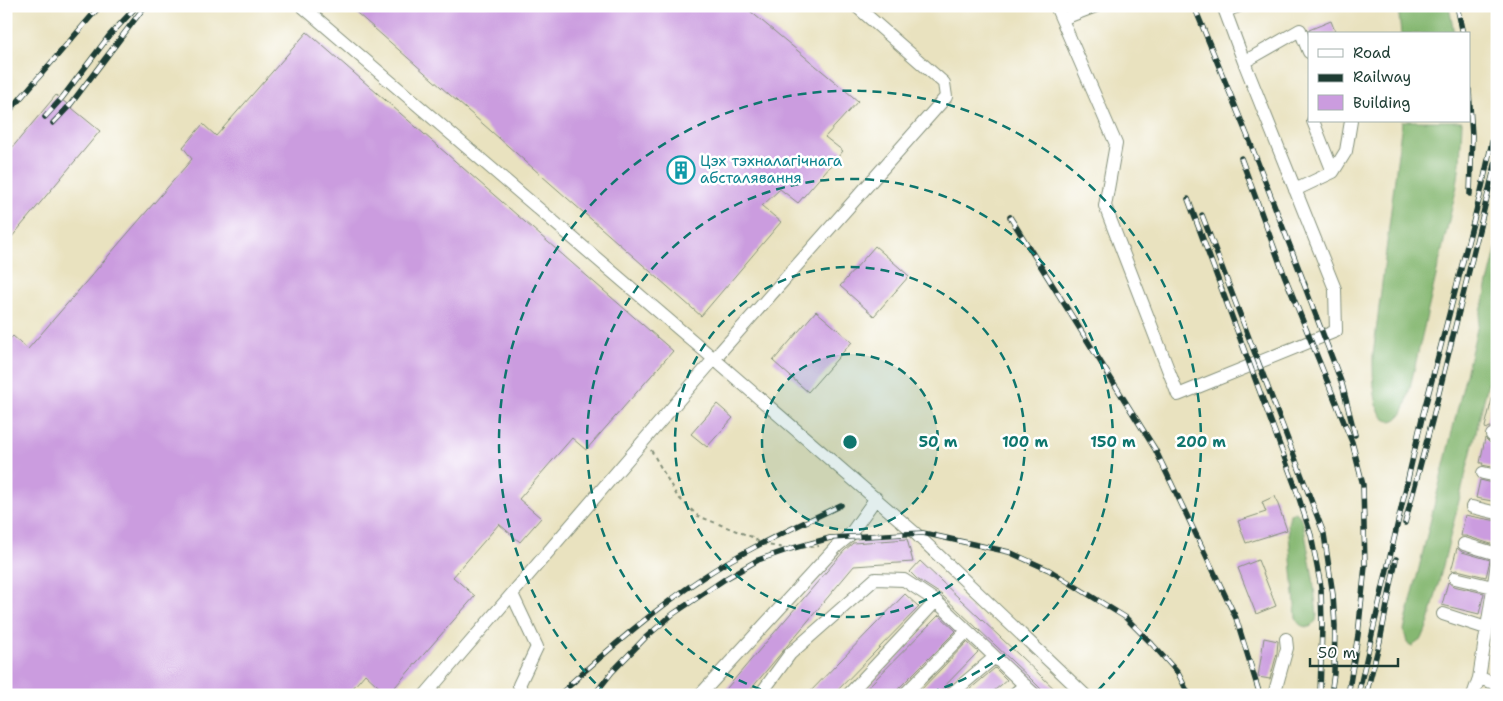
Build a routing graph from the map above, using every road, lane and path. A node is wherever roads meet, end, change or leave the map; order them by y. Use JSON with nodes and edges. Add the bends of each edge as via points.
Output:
{"nodes":[{"id":1,"x":302,"y":6,"type":"edge"},
{"id":2,"x":856,"y":6,"type":"edge"},
{"id":3,"x":1056,"y":6,"type":"edge"},
{"id":4,"x":1096,"y":6,"type":"edge"},
{"id":5,"x":1239,"y":6,"type":"edge"},
{"id":6,"x":1224,"y":9,"type":"edge"},
{"id":7,"x":1062,"y":19,"type":"junction"},
{"id":8,"x":1308,"y":50,"type":"edge"},
{"id":9,"x":1244,"y":62,"type":"junction"},
{"id":10,"x":1313,"y":122,"type":"edge"},
{"id":11,"x":1351,"y":122,"type":"edge"},
{"id":12,"x":1333,"y":172,"type":"junction"},
{"id":13,"x":1295,"y":190,"type":"junction"},
{"id":14,"x":714,"y":359,"type":"junction"},
{"id":15,"x":645,"y":439,"type":"junction"},
{"id":16,"x":1483,"y":473,"type":"dead end"},
{"id":17,"x":1497,"y":476,"type":"edge"},
{"id":18,"x":876,"y":498,"type":"junction"},
{"id":19,"x":1472,"y":507,"type":"dead end"},
{"id":20,"x":1497,"y":513,"type":"edge"},
{"id":21,"x":1464,"y":544,"type":"dead end"},
{"id":22,"x":838,"y":545,"type":"junction"},
{"id":23,"x":1497,"y":554,"type":"edge"},
{"id":24,"x":1497,"y":564,"type":"edge"},
{"id":25,"x":1455,"y":578,"type":"dead end"},
{"id":26,"x":1493,"y":587,"type":"junction"},
{"id":27,"x":512,"y":594,"type":"junction"},
{"id":28,"x":936,"y":601,"type":"junction"},
{"id":29,"x":1443,"y":614,"type":"dead end"},
{"id":30,"x":1486,"y":628,"type":"junction"},
{"id":31,"x":967,"y":631,"type":"junction"},
{"id":32,"x":1286,"y":638,"type":"dead end"},
{"id":33,"x":994,"y":656,"type":"junction"},
{"id":34,"x":1479,"y":678,"type":"junction"},
{"id":35,"x":1497,"y":684,"type":"edge"},
{"id":36,"x":1025,"y":685,"type":"junction"},
{"id":37,"x":425,"y":695,"type":"edge"},
{"id":38,"x":524,"y":695,"type":"edge"},
{"id":39,"x":700,"y":695,"type":"edge"},
{"id":40,"x":760,"y":695,"type":"edge"},
{"id":41,"x":848,"y":695,"type":"edge"},
{"id":42,"x":904,"y":695,"type":"edge"},
{"id":43,"x":950,"y":695,"type":"edge"},
{"id":44,"x":1013,"y":695,"type":"edge"},
{"id":45,"x":1035,"y":695,"type":"edge"},
{"id":46,"x":1085,"y":695,"type":"edge"},
{"id":47,"x":1274,"y":695,"type":"edge"},
{"id":48,"x":1473,"y":695,"type":"edge"}],
"edges":[{"from":1,"to":14,"type":"street"},
{"from":2,"to":14,"type":"street","via":[[944,83],[946,97]]},
{"from":3,"to":7,"type":"street"},
{"from":4,"to":7,"type":"street"},
{"from":5,"to":6,"type":"street"},
{"from":6,"to":9,"type":"street"},
{"from":7,"to":13,"type":"street","via":[[1116,144],[1105,206],[1178,395],[1336,331],[1335,289]]},
{"from":8,"to":9,"type":"street","via":[[1300,30]]},
{"from":9,"to":13,"type":"street"},
{"from":10,"to":12,"type":"street"},
{"from":11,"to":12,"type":"street","via":[[1346,151]]},
{"from":12,"to":13,"type":"street"},
{"from":14,"to":15,"type":"street"},
{"from":14,"to":18,"type":"street"},
{"from":15,"to":22,"type":"path","via":[[677,496],[698,516],[752,536],[762,544],[790,549]]},
{"from":15,"to":27,"type":"street"},
{"from":16,"to":17,"type":"street"},
{"from":18,"to":22,"type":"street","via":[[849,536]]},
{"from":18,"to":46,"type":"street"},
{"from":19,"to":20,"type":"street"},
{"from":21,"to":23,"type":"street"},
{"from":22,"to":39,"type":"street"},
{"from":24,"to":26,"type":"street"},
{"from":25,"to":26,"type":"street"},
{"from":26,"to":30,"type":"street"},
{"from":27,"to":37,"type":"street"},
{"from":27,"to":38,"type":"street","via":[[537,647],[519,686]]},
{"from":28,"to":31,"type":"street"},
{"from":28,"to":40,"type":"street","via":[[904,580],[875,578],[790,654]]},
{"from":28,"to":41,"type":"street"},
{"from":29,"to":30,"type":"street"},
{"from":30,"to":34,"type":"street"},
{"from":31,"to":33,"type":"street"},
{"from":31,"to":42,"type":"street"},
{"from":32,"to":47,"type":"street","via":[[1287,648]]},
{"from":33,"to":36,"type":"street"},
{"from":33,"to":43,"type":"street"},
{"from":34,"to":35,"type":"street"},
{"from":34,"to":48,"type":"street"},
{"from":36,"to":44,"type":"street"},
{"from":36,"to":45,"type":"street"}]}
